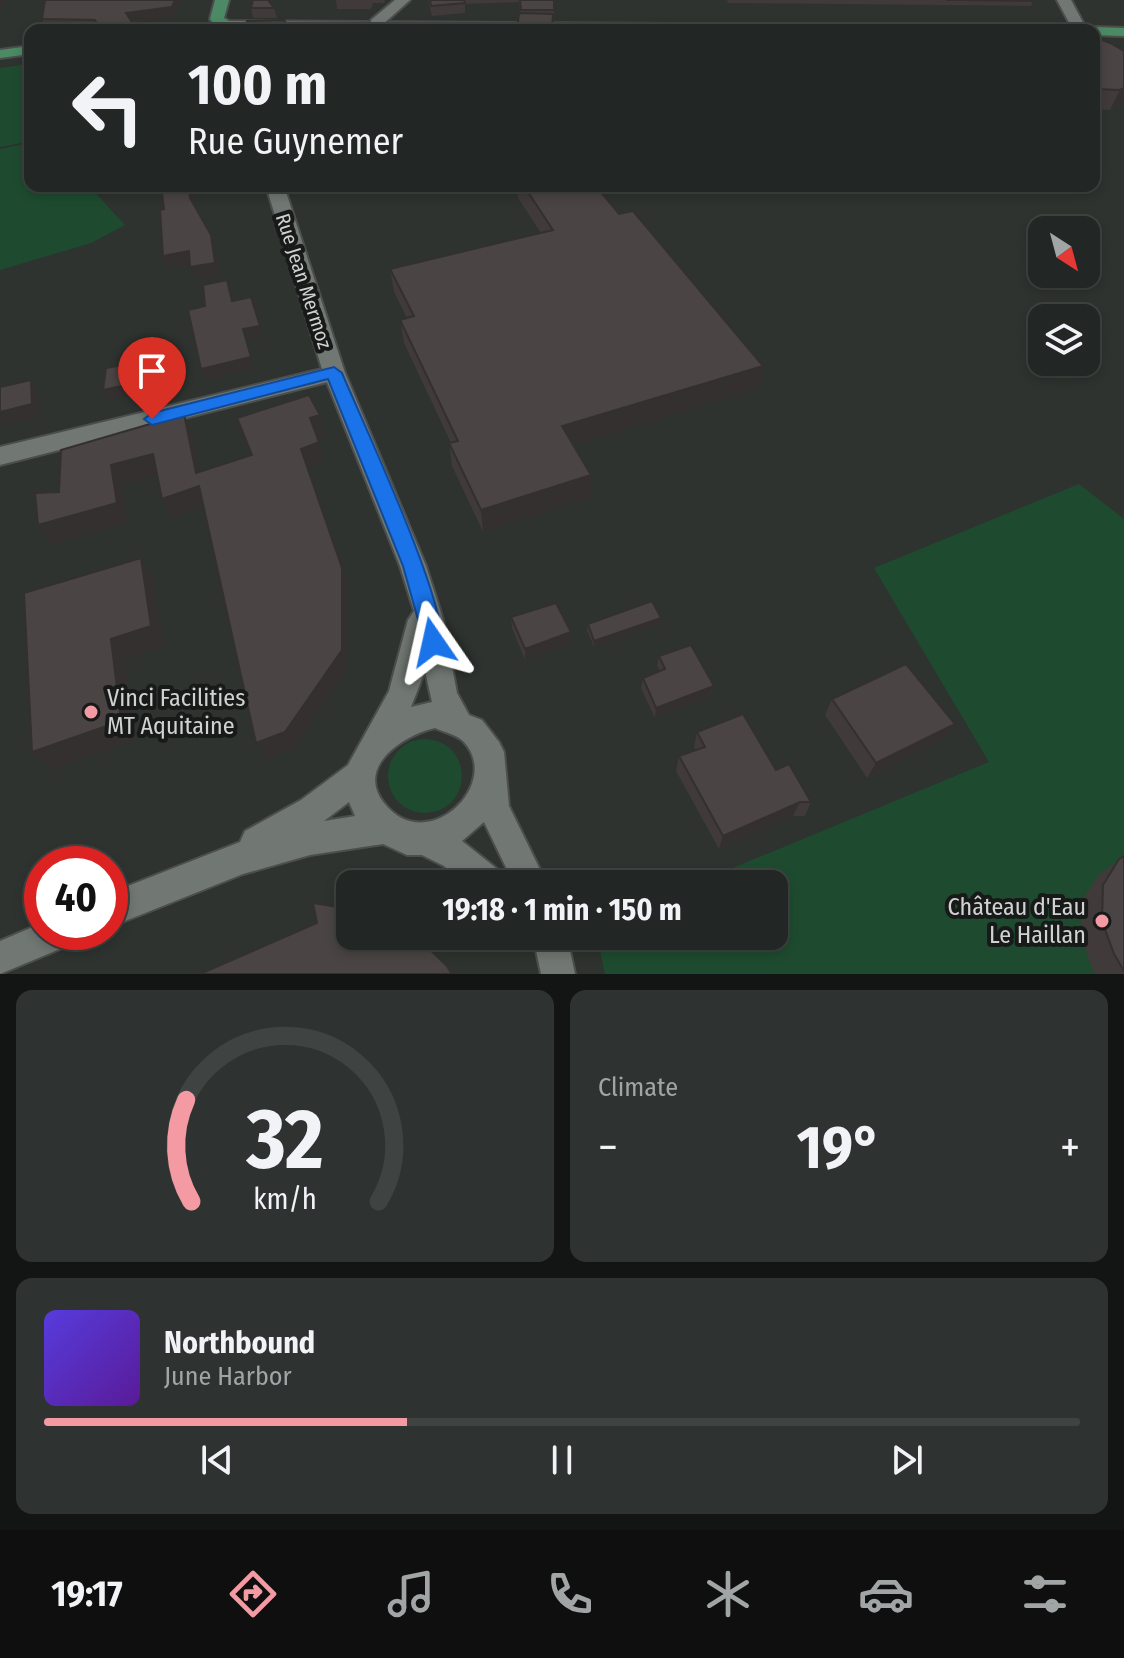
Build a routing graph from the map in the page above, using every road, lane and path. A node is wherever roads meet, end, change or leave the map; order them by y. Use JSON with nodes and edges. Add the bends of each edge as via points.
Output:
{"nodes":[{"id":1,"x":222,"y":0,"type":"edge"},
{"id":2,"x":403,"y":0,"type":"edge"},
{"id":3,"x":1064,"y":0,"type":"edge"},
{"id":4,"x":376,"y":23,"type":"junction"},
{"id":5,"x":223,"y":24,"type":"edge"},
{"id":6,"x":338,"y":24,"type":"edge"},
{"id":7,"x":461,"y":24,"type":"edge"},
{"id":8,"x":1076,"y":24,"type":"edge"},
{"id":9,"x":1100,"y":31,"type":"edge"},
{"id":10,"x":1124,"y":32,"type":"edge"},
{"id":11,"x":24,"y":51,"type":"edge"},
{"id":12,"x":0,"y":54,"type":"edge"},
{"id":13,"x":277,"y":192,"type":"edge"},
{"id":14,"x":334,"y":373,"type":"junction"},
{"id":15,"x":0,"y":456,"type":"edge"},
{"id":16,"x":424,"y":598,"type":"junction"},
{"id":17,"x":456,"y":718,"type":"junction"},
{"id":18,"x":380,"y":737,"type":"junction"},
{"id":19,"x":361,"y":774,"type":"junction"},
{"id":20,"x":490,"y":784,"type":"junction"},
{"id":21,"x":383,"y":828,"type":"junction"},
{"id":22,"x":424,"y":839,"type":"junction"},
{"id":23,"x":216,"y":864,"type":"junction"},
{"id":24,"x":473,"y":870,"type":"edge"},
{"id":25,"x":524,"y":870,"type":"edge"},
{"id":26,"x":128,"y":902,"type":"edge"},
{"id":27,"x":24,"y":948,"type":"edge"},
{"id":28,"x":0,"y":958,"type":"edge"}],
"edges":[{"from":1,"to":5,"type":"main road","via":[[217,19]]},
{"from":2,"to":4,"type":"street"},
{"from":3,"to":8,"type":"street"},
{"from":4,"to":6,"type":"main road"},
{"from":4,"to":7,"type":"main road"},
{"from":9,"to":10,"type":"main road"},
{"from":11,"to":12,"type":"main road"},
{"from":13,"to":14,"type":"street","name":"Rue Jean Mermoz"},
{"from":14,"to":15,"type":"street"},
{"from":14,"to":16,"type":"street","name":"Rue Jean Mermoz"},
{"from":16,"to":17,"type":"street","name":"Rue Jean Mermoz","via":[[443,696]]},
{"from":16,"to":18,"type":"street","via":[[414,667]]},
{"from":17,"to":18,"type":"street","via":[[416,716]]},
{"from":17,"to":20,"type":"street","via":[[485,744]]},
{"from":18,"to":19,"type":"street"},
{"from":19,"to":21,"type":"street","via":[[365,804]]},
{"from":19,"to":23,"type":"street","via":[[312,811]]},
{"from":20,"to":22,"type":"street","via":[[482,805],[467,822]]},
{"from":20,"to":25,"type":"street","via":[[494,809]]},
{"from":21,"to":22,"type":"street"},
{"from":21,"to":23,"type":"street","via":[[310,837]]},
{"from":22,"to":24,"type":"street"},
{"from":23,"to":26,"type":"street"},
{"from":27,"to":28,"type":"street"}]}
